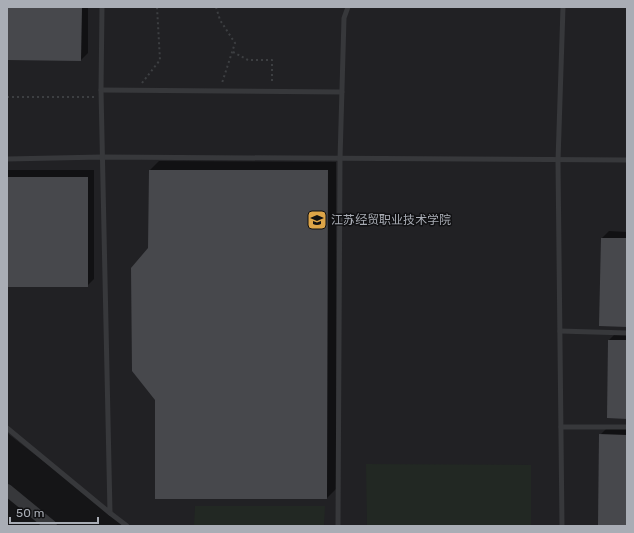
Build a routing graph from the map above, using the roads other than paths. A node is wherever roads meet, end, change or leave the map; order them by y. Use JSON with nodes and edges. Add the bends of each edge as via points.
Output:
{"nodes":[{"id":1,"x":102,"y":7,"type":"edge"},
{"id":2,"x":348,"y":7,"type":"edge"},
{"id":3,"x":563,"y":7,"type":"edge"},
{"id":4,"x":101,"y":90,"type":"junction"},
{"id":5,"x":342,"y":92,"type":"junction"},
{"id":6,"x":102,"y":157,"type":"junction"},
{"id":7,"x":7,"y":159,"type":"edge"},
{"id":8,"x":340,"y":159,"type":"junction"},
{"id":9,"x":627,"y":160,"type":"edge"},
{"id":10,"x":558,"y":161,"type":"junction"},
{"id":11,"x":560,"y":331,"type":"junction"},
{"id":12,"x":627,"y":334,"type":"edge"},
{"id":13,"x":561,"y":427,"type":"junction"},
{"id":14,"x":627,"y":427,"type":"edge"},
{"id":15,"x":7,"y":428,"type":"edge"},
{"id":16,"x":7,"y":490,"type":"edge"},
{"id":17,"x":110,"y":513,"type":"junction"},
{"id":18,"x":51,"y":526,"type":"edge"},
{"id":19,"x":127,"y":526,"type":"edge"},
{"id":20,"x":338,"y":526,"type":"edge"},
{"id":21,"x":562,"y":526,"type":"edge"}],
"edges":[{"from":1,"to":4,"type":"lane"},
{"from":2,"to":5,"type":"lane","via":[[344,18]]},
{"from":3,"to":10,"type":"lane"},
{"from":4,"to":5,"type":"lane"},
{"from":4,"to":6,"type":"lane"},
{"from":5,"to":8,"type":"lane"},
{"from":6,"to":7,"type":"lane"},
{"from":6,"to":8,"type":"lane"},
{"from":6,"to":17,"type":"lane"},
{"from":8,"to":10,"type":"lane"},
{"from":8,"to":20,"type":"lane"},
{"from":9,"to":10,"type":"lane"},
{"from":10,"to":11,"type":"lane"},
{"from":11,"to":12,"type":"lane"},
{"from":11,"to":13,"type":"lane"},
{"from":13,"to":14,"type":"lane"},
{"from":13,"to":21,"type":"lane"},
{"from":15,"to":17,"type":"lane"},
{"from":16,"to":18,"type":"street"},
{"from":17,"to":19,"type":"lane"}]}
